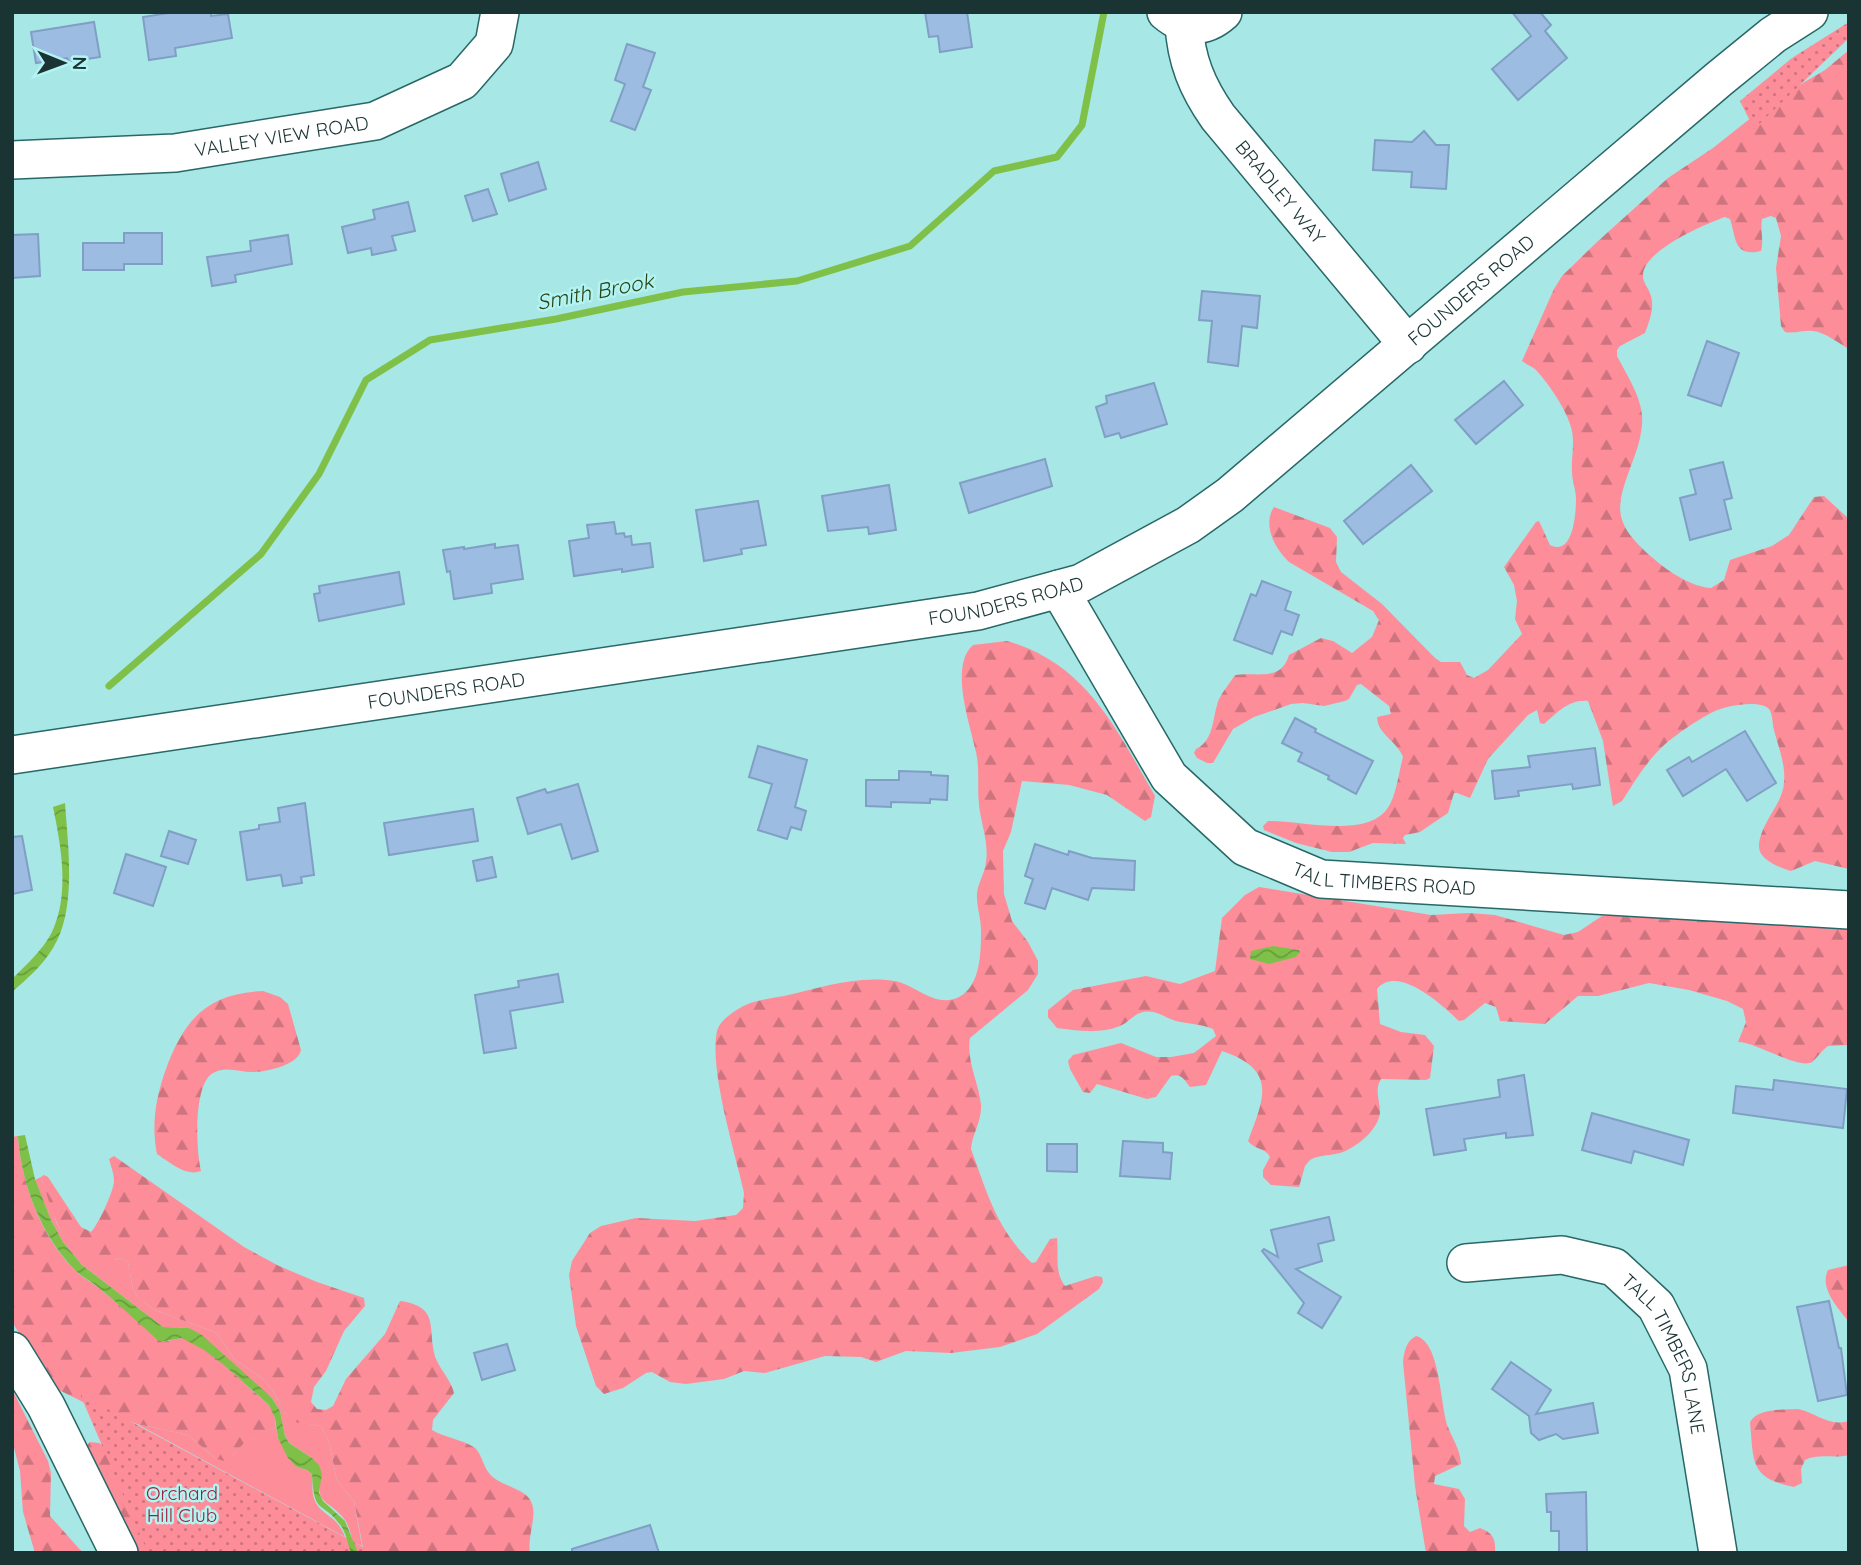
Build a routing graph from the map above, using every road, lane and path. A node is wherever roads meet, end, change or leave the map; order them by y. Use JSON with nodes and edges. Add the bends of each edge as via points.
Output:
{"nodes":[{"id":1,"x":500,"y":12,"type":"edge"},
{"id":2,"x":1223,"y":12,"type":"edge"},
{"id":3,"x":1809,"y":12,"type":"edge"},
{"id":4,"x":1175,"y":18,"type":"edge"},
{"id":5,"x":12,"y":160,"type":"edge"},
{"id":6,"x":1408,"y":345,"type":"junction"},
{"id":7,"x":1059,"y":589,"type":"junction"},
{"id":8,"x":12,"y":755,"type":"edge"},
{"id":9,"x":1849,"y":910,"type":"edge"},
{"id":10,"x":1466,"y":1263,"type":"dead end"},
{"id":11,"x":12,"y":1351,"type":"edge"},
{"id":12,"x":119,"y":1553,"type":"edge"},
{"id":13,"x":1718,"y":1553,"type":"edge"}],
"edges":[{"from":1,"to":5,"type":"street","name":"VALLEY VIEW ROAD","via":[[494,44],[463,82],[375,121],[174,153]]},
{"from":2,"to":4,"type":"street","name":"BRADLEY WAY","via":[[1200,25]]},
{"from":3,"to":6,"type":"street","name":"FOUNDERS ROAD","via":[[1719,79]]},
{"from":4,"to":6,"type":"street","name":"BRADLEY WAY","via":[[1200,92]]},
{"from":6,"to":7,"type":"street","name":"FOUNDERS ROAD","via":[[1272,461],[1188,525],[1081,583]]},
{"from":7,"to":8,"type":"street","name":"FOUNDERS ROAD","via":[[978,611]]},
{"from":7,"to":9,"type":"street","name":"TALL TIMBERS ROAD","via":[[1169,777],[1245,847],[1261,855],[1321,879]]},
{"from":10,"to":13,"type":"street","name":"TALL TIMBERS LANE","via":[[1562,1255],[1614,1268],[1656,1306],[1688,1368]]},
{"from":11,"to":12,"type":"street","via":[[46,1406]]}]}
